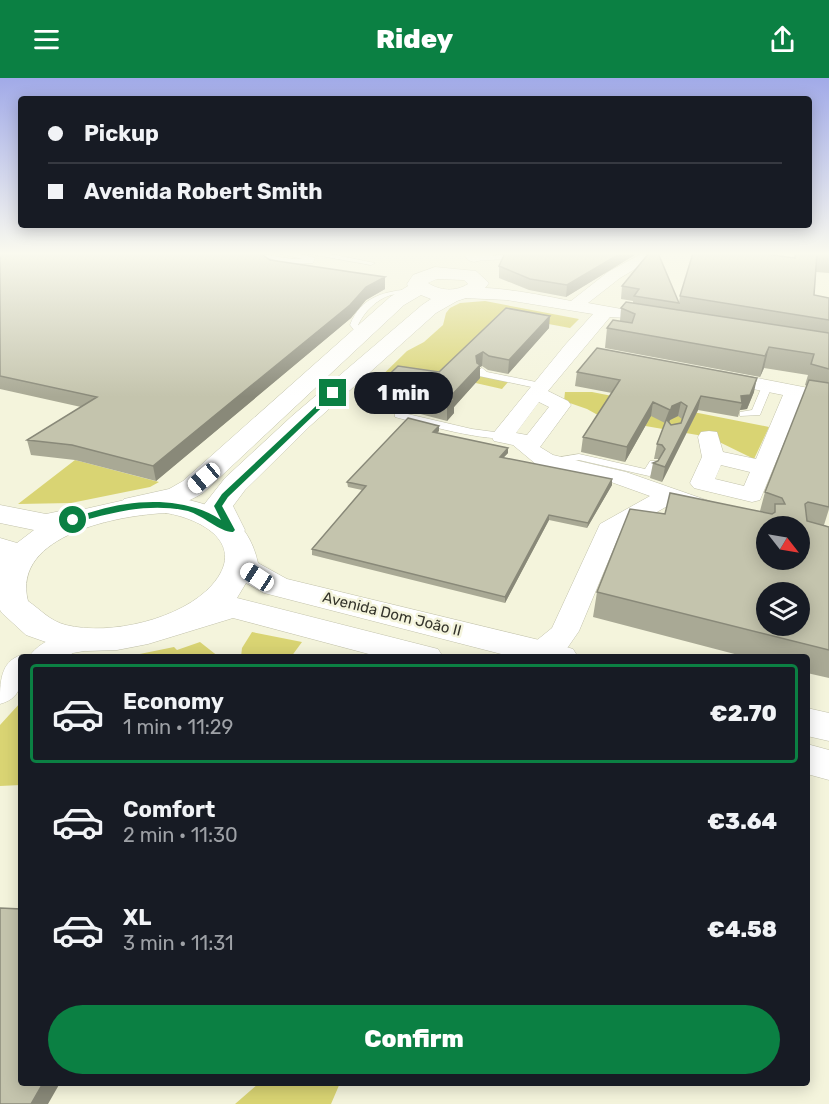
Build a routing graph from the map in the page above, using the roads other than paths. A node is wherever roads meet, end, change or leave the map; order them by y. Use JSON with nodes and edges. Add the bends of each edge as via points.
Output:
{"nodes":[{"id":1,"x":397,"y":301,"type":"edge"},
{"id":2,"x":437,"y":301,"type":"edge"},
{"id":3,"x":543,"y":301,"type":"edge"},
{"id":4,"x":581,"y":301,"type":"edge"},
{"id":5,"x":574,"y":306,"type":"junction"},
{"id":6,"x":605,"y":312,"type":"junction"},
{"id":7,"x":634,"y":316,"type":"edge"},
{"id":8,"x":571,"y":349,"type":"junction"},
{"id":9,"x":594,"y":353,"type":"edge"},
{"id":10,"x":482,"y":371,"type":"edge"},
{"id":11,"x":698,"y":373,"type":"edge"},
{"id":12,"x":767,"y":386,"type":"junction"},
{"id":13,"x":539,"y":389,"type":"junction"},
{"id":14,"x":795,"y":391,"type":"junction"},
{"id":15,"x":829,"y":398,"type":"edge"},
{"id":16,"x":744,"y":414,"type":"edge"},
{"id":17,"x":399,"y":415,"type":"edge"},
{"id":18,"x":502,"y":436,"type":"junction"},
{"id":19,"x":529,"y":447,"type":"junction"},
{"id":20,"x":711,"y":447,"type":"dead end"},
{"id":21,"x":654,"y":464,"type":"edge"},
{"id":22,"x":561,"y":465,"type":"junction"},
{"id":23,"x":667,"y":496,"type":"junction"},
{"id":24,"x":134,"y":505,"type":"junction"},
{"id":25,"x":92,"y":513,"type":"junction"},
{"id":26,"x":0,"y":514,"type":"edge"},
{"id":27,"x":756,"y":525,"type":"edge"},
{"id":28,"x":235,"y":541,"type":"junction"},
{"id":29,"x":0,"y":547,"type":"edge"},
{"id":30,"x":10,"y":580,"type":"junction"},
{"id":31,"x":175,"y":624,"type":"junction"},
{"id":32,"x":41,"y":642,"type":"edge"},
{"id":33,"x":559,"y":649,"type":"edge"},
{"id":34,"x":29,"y":654,"type":"edge"},
{"id":35,"x":413,"y":654,"type":"edge"},
{"id":36,"x":18,"y":669,"type":"edge"},
{"id":37,"x":18,"y":679,"type":"edge"},
{"id":38,"x":0,"y":694,"type":"edge"},
{"id":39,"x":810,"y":723,"type":"edge"},
{"id":40,"x":829,"y":728,"type":"edge"},
{"id":41,"x":810,"y":760,"type":"edge"},
{"id":42,"x":829,"y":765,"type":"edge"}],
"edges":[{"from":1,"to":24,"type":"street","via":[[193,487],[178,496]]},
{"from":2,"to":28,"type":"street","via":[[235,484],[218,506]]},
{"from":3,"to":5,"type":"street"},
{"from":4,"to":5,"type":"street"},
{"from":5,"to":6,"type":"street"},
{"from":6,"to":7,"type":"street"},
{"from":6,"to":8,"type":"street"},
{"from":8,"to":9,"type":"street"},
{"from":8,"to":13,"type":"street"},
{"from":10,"to":13,"type":"lane"},
{"from":11,"to":12,"type":"street"},
{"from":12,"to":14,"type":"street"},
{"from":12,"to":16,"type":"lane","via":[[756,413]]},
{"from":13,"to":18,"type":"street"},
{"from":13,"to":19,"type":"street","via":[[561,405]]},
{"from":14,"to":15,"type":"street"},
{"from":14,"to":20,"type":"street","via":[[764,468]]},
{"from":17,"to":18,"type":"lane"},
{"from":18,"to":19,"type":"street","via":[[520,440]]},
{"from":19,"to":22,"type":"street"},
{"from":21,"to":22,"type":"lane","via":[[649,473],[579,457],[565,459]]},
{"from":22,"to":23,"type":"street","via":[[618,477]]},
{"from":23,"to":27,"type":"street"},
{"from":23,"to":33,"type":"street","via":[[609,530]]},
{"from":24,"to":25,"type":"street"},
{"from":24,"to":28,"type":"street","via":[[188,508],[218,520]]},
{"from":25,"to":26,"type":"street","via":[[46,523]]},
{"from":25,"to":30,"type":"street","via":[[37,541],[20,559]]},
{"from":28,"to":31,"type":"street","via":[[240,564],[228,587],[212,603]]},
{"from":28,"to":33,"type":"street","name":"Avenida Dom João II","via":[[243,568],[276,586]]},
{"from":29,"to":30,"type":"street","via":[[9,552]]},
{"from":30,"to":32,"type":"street","via":[[14,606]]},
{"from":31,"to":32,"type":"street","via":[[128,637],[79,638],[55,633]]},
{"from":31,"to":35,"type":"street","via":[[232,607]]},
{"from":32,"to":34,"type":"street","via":[[40,634]]},
{"from":36,"to":38,"type":"street"},
{"from":37,"to":38,"type":"street"},
{"from":39,"to":40,"type":"street"},
{"from":41,"to":42,"type":"street"}]}
